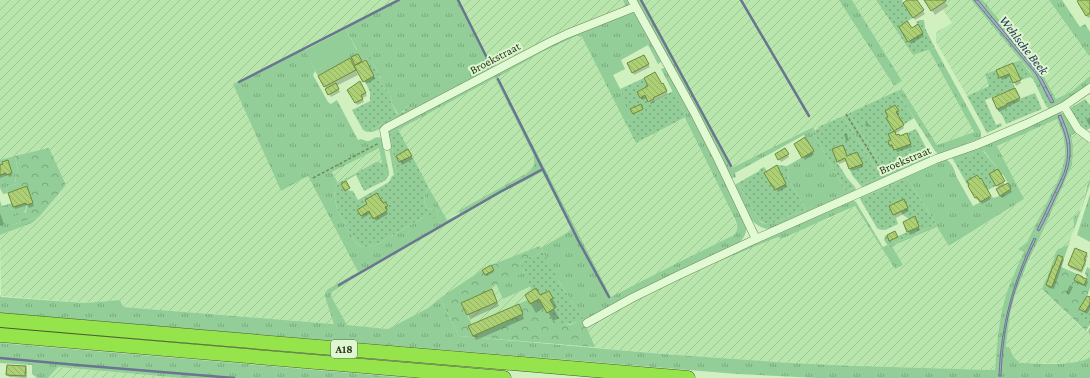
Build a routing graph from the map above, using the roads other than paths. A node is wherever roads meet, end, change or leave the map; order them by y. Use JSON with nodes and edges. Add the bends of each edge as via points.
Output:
{"nodes":[{"id":1,"x":633,"y":3,"type":"edge"},
{"id":2,"x":1090,"y":88,"type":"edge"},
{"id":3,"x":1064,"y":106,"type":"junction"},
{"id":4,"x":1090,"y":138,"type":"edge"},
{"id":5,"x":386,"y":143,"type":"road end"},
{"id":6,"x":756,"y":239,"type":"junction"},
{"id":7,"x":0,"y":320,"type":"edge"},
{"id":8,"x":587,"y":323,"type":"dead end"},
{"id":9,"x":0,"y":336,"type":"edge"},
{"id":10,"x":504,"y":378,"type":"edge"},
{"id":11,"x":688,"y":378,"type":"edge"}],
"edges":[{"from":1,"to":5,"type":"street","name":"Broekstraat","via":[[550,42],[390,126],[384,130]]},
{"from":1,"to":6,"type":"street","name":"Broekstraat","via":[[694,112]]},
{"from":2,"to":3,"type":"street","name":"Broekstraat"},
{"from":3,"to":4,"type":"street","via":[[1078,129]]},
{"from":3,"to":6,"type":"street","name":"Broekstraat","via":[[976,145],[886,180]]},
{"from":6,"to":8,"type":"street","name":"Broekstraat","via":[[632,298]]},
{"from":7,"to":11,"type":"highway","number":"A18"},
{"from":9,"to":10,"type":"highway","number":"A18"}]}
